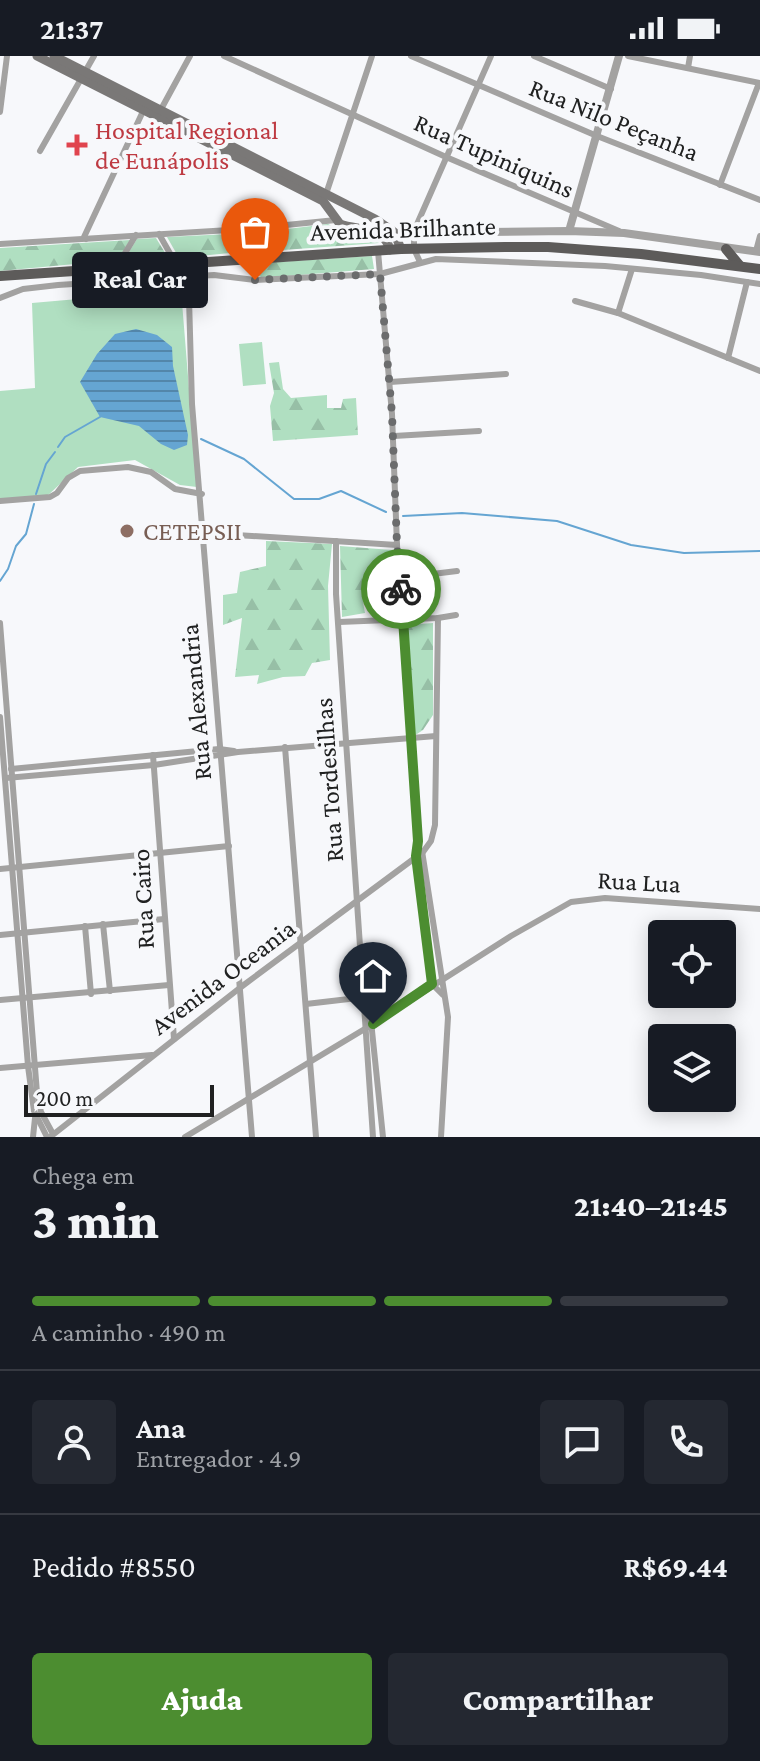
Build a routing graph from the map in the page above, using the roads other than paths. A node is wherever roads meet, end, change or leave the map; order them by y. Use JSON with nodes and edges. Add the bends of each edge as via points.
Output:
{"nodes":[{"id":1,"x":7,"y":56,"type":"edge"},
{"id":2,"x":37,"y":56,"type":"edge"},
{"id":3,"x":54,"y":56,"type":"edge"},
{"id":4,"x":94,"y":56,"type":"edge"},
{"id":5,"x":190,"y":56,"type":"edge"},
{"id":6,"x":224,"y":56,"type":"edge"},
{"id":7,"x":372,"y":56,"type":"edge"},
{"id":8,"x":411,"y":56,"type":"edge"},
{"id":9,"x":491,"y":56,"type":"edge"},
{"id":10,"x":534,"y":56,"type":"edge"},
{"id":11,"x":619,"y":56,"type":"edge"},
{"id":12,"x":628,"y":56,"type":"edge"},
{"id":13,"x":690,"y":56,"type":"edge"},
{"id":14,"x":688,"y":68,"type":"junction"},
{"id":15,"x":83,"y":76,"type":"junction"},
{"id":16,"x":760,"y":83,"type":"edge"},
{"id":17,"x":478,"y":85,"type":"junction"},
{"id":18,"x":611,"y":89,"type":"junction"},
{"id":19,"x":1,"y":103,"type":"edge"},
{"id":20,"x":145,"y":107,"type":"junction"},
{"id":21,"x":0,"y":112,"type":"edge"},
{"id":22,"x":159,"y":114,"type":"junction"},
{"id":23,"x":352,"y":115,"type":"junction"},
{"id":24,"x":597,"y":136,"type":"junction"},
{"id":25,"x":40,"y":151,"type":"dead end"},
{"id":26,"x":446,"y":157,"type":"junction"},
{"id":27,"x":720,"y":185,"type":"junction"},
{"id":28,"x":324,"y":198,"type":"junction"},
{"id":29,"x":760,"y":200,"type":"edge"},
{"id":30,"x":344,"y":204,"type":"junction"},
{"id":31,"x":360,"y":212,"type":"junction"},
{"id":32,"x":574,"y":213,"type":"junction"},
{"id":33,"x":335,"y":218,"type":"junction"},
{"id":34,"x":352,"y":227,"type":"junction"},
{"id":35,"x":246,"y":229,"type":"junction"},
{"id":36,"x":414,"y":231,"type":"junction"},
{"id":37,"x":569,"y":231,"type":"junction"},
{"id":38,"x":394,"y":232,"type":"junction"},
{"id":39,"x":624,"y":233,"type":"junction"},
{"id":40,"x":159,"y":234,"type":"junction"},
{"id":41,"x":136,"y":235,"type":"junction"},
{"id":42,"x":383,"y":236,"type":"junction"},
{"id":43,"x":760,"y":236,"type":"edge"},
{"id":44,"x":86,"y":239,"type":"junction"},
{"id":45,"x":0,"y":244,"type":"edge"},
{"id":46,"x":414,"y":249,"type":"junction"},
{"id":47,"x":726,"y":249,"type":"junction"},
{"id":48,"x":396,"y":250,"type":"junction"},
{"id":49,"x":378,"y":251,"type":"junction"},
{"id":50,"x":758,"y":252,"type":"edge"},
{"id":51,"x":251,"y":259,"type":"junction"},
{"id":52,"x":420,"y":262,"type":"junction"},
{"id":53,"x":188,"y":263,"type":"junction"},
{"id":54,"x":176,"y":264,"type":"junction"},
{"id":55,"x":740,"y":266,"type":"junction"},
{"id":56,"x":116,"y":268,"type":"junction"},
{"id":57,"x":632,"y":269,"type":"junction"},
{"id":58,"x":760,"y":269,"type":"edge"},
{"id":59,"x":380,"y":274,"type":"junction"},
{"id":60,"x":0,"y":276,"type":"edge"},
{"id":61,"x":188,"y":277,"type":"junction"},
{"id":62,"x":747,"y":282,"type":"junction"},
{"id":63,"x":760,"y":284,"type":"edge"},
{"id":64,"x":0,"y":298,"type":"edge"},
{"id":65,"x":575,"y":301,"type":"dead end"},
{"id":66,"x":618,"y":313,"type":"junction"},
{"id":67,"x":728,"y":358,"type":"junction"},
{"id":68,"x":760,"y":371,"type":"edge"},
{"id":69,"x":506,"y":374,"type":"dead end"},
{"id":70,"x":390,"y":382,"type":"junction"},
{"id":71,"x":479,"y":431,"type":"dead end"},
{"id":72,"x":394,"y":436,"type":"junction"},
{"id":73,"x":202,"y":494,"type":"junction"},
{"id":74,"x":0,"y":501,"type":"edge"},
{"id":75,"x":204,"y":533,"type":"junction"},
{"id":76,"x":336,"y":541,"type":"junction"},
{"id":77,"x":397,"y":545,"type":"junction"},
{"id":78,"x":457,"y":571,"type":"dead end"},
{"id":79,"x":400,"y":578,"type":"junction"},
{"id":80,"x":456,"y":615,"type":"dead end"},
{"id":81,"x":438,"y":618,"type":"junction"},
{"id":82,"x":404,"y":620,"type":"junction"},
{"id":83,"x":339,"y":622,"type":"junction"},
{"id":84,"x":0,"y":623,"type":"edge"},
{"id":85,"x":0,"y":631,"type":"edge"},
{"id":86,"x":3,"y":688,"type":"edge"},
{"id":87,"x":0,"y":717,"type":"edge"},
{"id":88,"x":436,"y":736,"type":"junction"},
{"id":89,"x":411,"y":739,"type":"junction"},
{"id":90,"x":346,"y":743,"type":"junction"},
{"id":91,"x":4,"y":745,"type":"edge"},
{"id":92,"x":285,"y":747,"type":"junction"},
{"id":93,"x":219,"y":752,"type":"junction"},
{"id":94,"x":153,"y":755,"type":"junction"},
{"id":95,"x":154,"y":765,"type":"junction"},
{"id":96,"x":9,"y":769,"type":"junction"},
{"id":97,"x":10,"y":777,"type":"junction"},
{"id":98,"x":4,"y":801,"type":"edge"},
{"id":99,"x":229,"y":846,"type":"junction"},
{"id":100,"x":161,"y":852,"type":"junction"},
{"id":101,"x":420,"y":854,"type":"junction"},
{"id":102,"x":16,"y":868,"type":"junction"},
{"id":103,"x":0,"y":869,"type":"edge"},
{"id":104,"x":359,"y":898,"type":"junction"},
{"id":105,"x":760,"y":909,"type":"edge"},
{"id":106,"x":164,"y":919,"type":"junction"},
{"id":107,"x":103,"y":924,"type":"junction"},
{"id":108,"x":85,"y":926,"type":"junction"},
{"id":109,"x":21,"y":933,"type":"junction"},
{"id":110,"x":0,"y":935,"type":"edge"},
{"id":111,"x":302,"y":943,"type":"junction"},
{"id":112,"x":442,"y":979,"type":"junction"},
{"id":113,"x":432,"y":984,"type":"junction"},
{"id":114,"x":169,"y":985,"type":"junction"},
{"id":115,"x":241,"y":987,"type":"junction"},
{"id":116,"x":110,"y":991,"type":"junction"},
{"id":117,"x":91,"y":994,"type":"junction"},
{"id":118,"x":443,"y":995,"type":"junction"},
{"id":119,"x":366,"y":997,"type":"junction"},
{"id":120,"x":26,"y":998,"type":"junction"},
{"id":121,"x":0,"y":1000,"type":"edge"},
{"id":122,"x":306,"y":1004,"type":"junction"},
{"id":123,"x":367,"y":1015,"type":"junction"},
{"id":124,"x":373,"y":1024,"type":"junction"},
{"id":125,"x":364,"y":1028,"type":"junction"},
{"id":126,"x":174,"y":1039,"type":"junction"},
{"id":127,"x":155,"y":1054,"type":"junction"},
{"id":128,"x":311,"y":1061,"type":"junction"},
{"id":129,"x":32,"y":1065,"type":"junction"},
{"id":130,"x":0,"y":1068,"type":"edge"},
{"id":131,"x":250,"y":1098,"type":"junction"},
{"id":132,"x":35,"y":1114,"type":"junction"},
{"id":133,"x":51,"y":1136,"type":"edge"},
{"id":134,"x":33,"y":1137,"type":"edge"},
{"id":135,"x":185,"y":1137,"type":"edge"},
{"id":136,"x":252,"y":1137,"type":"edge"},
{"id":137,"x":316,"y":1137,"type":"edge"},
{"id":138,"x":373,"y":1137,"type":"edge"},
{"id":139,"x":383,"y":1137,"type":"edge"},
{"id":140,"x":441,"y":1137,"type":"edge"}],
"edges":[{"from":1,"to":19,"type":"street"},
{"from":2,"to":15,"type":"main road"},
{"from":3,"to":15,"type":"main road"},
{"from":4,"to":15,"type":"street"},
{"from":5,"to":22,"type":"street"},
{"from":6,"to":23,"type":"street","name":"Rua Tupiniquins"},
{"from":7,"to":23,"type":"street"},
{"from":8,"to":17,"type":"street","name":"Rua Nilo Peçanha"},
{"from":9,"to":17,"type":"street"},
{"from":10,"to":18,"type":"street"},
{"from":11,"to":18,"type":"street"},
{"from":12,"to":14,"type":"street"},
{"from":13,"to":14,"type":"street"},
{"from":14,"to":16,"type":"street"},
{"from":15,"to":20,"type":"main road"},
{"from":15,"to":25,"type":"street"},
{"from":16,"to":27,"type":"street"},
{"from":17,"to":24,"type":"street","name":"Rua Nilo Peçanha"},
{"from":17,"to":26,"type":"street"},
{"from":18,"to":24,"type":"street"},
{"from":19,"to":21,"type":"street"},
{"from":20,"to":22,"type":"main road"},
{"from":20,"to":44,"type":"street"},
{"from":22,"to":28,"type":"main road"},
{"from":23,"to":26,"type":"street","name":"Rua Tupiniquins"},
{"from":23,"to":28,"type":"street"},
{"from":24,"to":27,"type":"street","name":"Rua Nilo Peçanha"},
{"from":24,"to":32,"type":"street"},
{"from":26,"to":32,"type":"street","name":"Rua Tupiniquins"},
{"from":26,"to":36,"type":"street"},
{"from":27,"to":29,"type":"street","name":"Rua Nilo Peçanha"},
{"from":28,"to":30,"type":"main road"},
{"from":28,"to":33,"type":"main road"},
{"from":30,"to":31,"type":"main road"},
{"from":30,"to":33,"type":"main road"},
{"from":31,"to":34,"type":"main road"},
{"from":31,"to":38,"type":"main road"},
{"from":32,"to":37,"type":"street"},
{"from":32,"to":39,"type":"street","name":"Rua Tupiniquins"},
{"from":33,"to":34,"type":"main road"},
{"from":33,"to":35,"type":"street"},
{"from":34,"to":42,"type":"main road"},
{"from":35,"to":40,"type":"street"},
{"from":35,"to":51,"type":"street"},
{"from":36,"to":37,"type":"street"},
{"from":36,"to":38,"type":"street"},
{"from":36,"to":46,"type":"street"},
{"from":37,"to":39,"type":"street"},
{"from":38,"to":42,"type":"street"},
{"from":38,"to":48,"type":"main road"},
{"from":39,"to":47,"type":"street","name":"Rua Tupiniquins"},
{"from":40,"to":41,"type":"street"},
{"from":40,"to":54,"type":"street"},
{"from":41,"to":44,"type":"street"},
{"from":41,"to":56,"type":"street"},
{"from":42,"to":48,"type":"main road"},
{"from":43,"to":50,"type":"street"},
{"from":44,"to":45,"type":"street"},
{"from":46,"to":48,"type":"main road","name":"Avenida Brilhante"},
{"from":46,"to":52,"type":"street"},
{"from":46,"to":55,"type":"main road","name":"Avenida Brilhante","via":[[548,247]]},
{"from":47,"to":50,"type":"street","name":"Rua Tupiniquins"},
{"from":47,"to":55,"type":"main road"},
{"from":48,"to":49,"type":"main road","name":"Avenida Brilhante"},
{"from":49,"to":51,"type":"main road","name":"Avenida Brilhante"},
{"from":49,"to":59,"type":"street"},
{"from":51,"to":53,"type":"main road","name":"Avenida Brilhante"},
{"from":52,"to":57,"type":"street"},
{"from":52,"to":59,"type":"street"},
{"from":53,"to":54,"type":"main road","name":"Avenida Brilhante"},
{"from":53,"to":61,"type":"street","name":"Rua Alexandria"},
{"from":54,"to":56,"type":"main road","name":"Avenida Brilhante"},
{"from":55,"to":58,"type":"main road","name":"Avenida Brilhante"},
{"from":56,"to":60,"type":"main road","name":"Avenida Brilhante"},
{"from":57,"to":62,"type":"street"},
{"from":57,"to":66,"type":"street"},
{"from":59,"to":61,"type":"street","via":[[281,280]]},
{"from":59,"to":70,"type":"street"},
{"from":61,"to":64,"type":"street","via":[[36,287]]},
{"from":61,"to":73,"type":"street","name":"Rua Alexandria","via":[[192,404]]},
{"from":62,"to":63,"type":"street"},
{"from":62,"to":67,"type":"street"},
{"from":65,"to":66,"type":"street"},
{"from":66,"to":67,"type":"street"},
{"from":67,"to":68,"type":"street"},
{"from":69,"to":70,"type":"street"},
{"from":70,"to":72,"type":"street"},
{"from":71,"to":72,"type":"street"},
{"from":72,"to":77,"type":"street"},
{"from":73,"to":74,"type":"street","via":[[175,489],[151,472],[128,467],[80,471],[50,497]]},
{"from":73,"to":75,"type":"street","name":"Rua Alexandria"},
{"from":75,"to":76,"type":"street"},
{"from":75,"to":93,"type":"street","name":"Rua Alexandria"},
{"from":76,"to":77,"type":"street"},
{"from":76,"to":83,"type":"street","name":"Rua Tordesilhas"},
{"from":77,"to":79,"type":"street"},
{"from":78,"to":79,"type":"street"},
{"from":79,"to":82,"type":"street"},
{"from":80,"to":81,"type":"street"},
{"from":81,"to":82,"type":"street"},
{"from":81,"to":88,"type":"street"},
{"from":82,"to":83,"type":"street"},
{"from":82,"to":89,"type":"street"},
{"from":83,"to":90,"type":"street","name":"Rua Tordesilhas"},
{"from":84,"to":85,"type":"street"},
{"from":85,"to":86,"type":"street"},
{"from":86,"to":91,"type":"street"},
{"from":87,"to":91,"type":"street"},
{"from":88,"to":89,"type":"street"},
{"from":88,"to":101,"type":"street","via":[[435,825]]},
{"from":89,"to":90,"type":"street"},
{"from":89,"to":101,"type":"street"},
{"from":90,"to":92,"type":"street"},
{"from":90,"to":104,"type":"street","name":"Rua Tordesilhas"},
{"from":91,"to":96,"type":"street"},
{"from":92,"to":93,"type":"street"},
{"from":92,"to":111,"type":"street"},
{"from":93,"to":94,"type":"street"},
{"from":93,"to":95,"type":"street"},
{"from":93,"to":99,"type":"street","name":"Rua Alexandria"},
{"from":94,"to":95,"type":"street","name":"Rua Cairo"},
{"from":94,"to":96,"type":"street"},
{"from":95,"to":97,"type":"street"},
{"from":95,"to":100,"type":"street","name":"Rua Cairo"},
{"from":96,"to":97,"type":"street"},
{"from":97,"to":98,"type":"street"},
{"from":97,"to":102,"type":"street"},
{"from":98,"to":102,"type":"street"},
{"from":99,"to":100,"type":"street"},
{"from":99,"to":115,"type":"street","name":"Rua Alexandria"},
{"from":100,"to":102,"type":"street"},
{"from":100,"to":106,"type":"street","name":"Rua Cairo"},
{"from":101,"to":104,"type":"street","name":"Avenida Oceania"},
{"from":101,"to":112,"type":"street"},
{"from":101,"to":113,"type":"street"},
{"from":102,"to":103,"type":"street"},
{"from":102,"to":109,"type":"street"},
{"from":104,"to":111,"type":"street","name":"Avenida Oceania"},
{"from":104,"to":119,"type":"street","name":"Rua Tordesilhas"},
{"from":105,"to":112,"type":"street","name":"Rua Lua","via":[[578,901]]},
{"from":106,"to":107,"type":"street"},
{"from":106,"to":114,"type":"street","name":"Rua Cairo"},
{"from":107,"to":108,"type":"street"},
{"from":107,"to":116,"type":"street"},
{"from":108,"to":109,"type":"street"},
{"from":108,"to":117,"type":"street"},
{"from":109,"to":110,"type":"street"},
{"from":109,"to":120,"type":"street"},
{"from":111,"to":115,"type":"street","name":"Avenida Oceania"},
{"from":111,"to":122,"type":"street"},
{"from":112,"to":113,"type":"street","name":"Rua Lua"},
{"from":112,"to":118,"type":"street"},
{"from":113,"to":118,"type":"street"},
{"from":113,"to":124,"type":"street","name":"Rua Lua"},
{"from":114,"to":116,"type":"street"},
{"from":114,"to":126,"type":"street","name":"Rua Cairo"},
{"from":115,"to":126,"type":"street","name":"Avenida Oceania"},
{"from":115,"to":131,"type":"street","name":"Rua Alexandria"},
{"from":116,"to":117,"type":"street"},
{"from":117,"to":120,"type":"street"},
{"from":118,"to":140,"type":"street","via":[[448,1025]]},
{"from":119,"to":122,"type":"street"},
{"from":119,"to":123,"type":"street","name":"Rua Tordesilhas"},
{"from":120,"to":121,"type":"street"},
{"from":120,"to":129,"type":"street"},
{"from":122,"to":128,"type":"street"},
{"from":123,"to":124,"type":"street"},
{"from":123,"to":125,"type":"street","name":"Rua Tordesilhas"},
{"from":124,"to":125,"type":"street","name":"Rua Lua"},
{"from":124,"to":139,"type":"street"},
{"from":125,"to":128,"type":"street","name":"Rua Lua"},
{"from":125,"to":138,"type":"street","name":"Rua Tordesilhas"},
{"from":126,"to":127,"type":"street","name":"Avenida Oceania"},
{"from":127,"to":129,"type":"street"},
{"from":127,"to":133,"type":"street","name":"Avenida Oceania"},
{"from":128,"to":131,"type":"street","name":"Rua Lua"},
{"from":128,"to":137,"type":"street"},
{"from":129,"to":130,"type":"street"},
{"from":129,"to":132,"type":"street"},
{"from":129,"to":133,"type":"street"},
{"from":131,"to":135,"type":"street","name":"Rua Lua"},
{"from":131,"to":136,"type":"street","name":"Rua Alexandria"},
{"from":132,"to":133,"type":"street"},
{"from":132,"to":134,"type":"street"}]}
